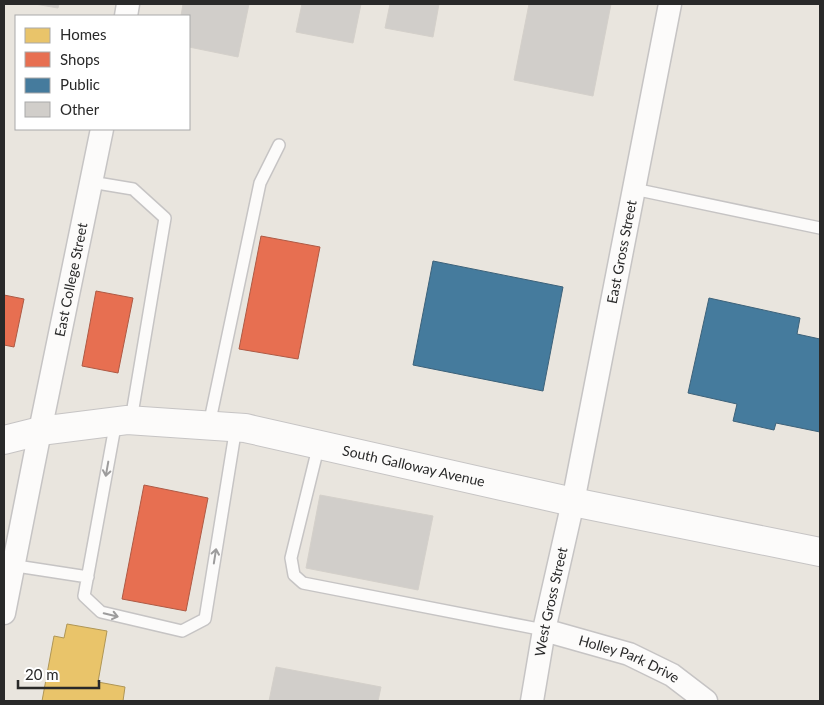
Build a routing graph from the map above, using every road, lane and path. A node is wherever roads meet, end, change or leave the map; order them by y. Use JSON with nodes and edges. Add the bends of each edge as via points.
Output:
{"nodes":[{"id":1,"x":670,"y":4,"type":"edge"},
{"id":2,"x":102,"y":130,"type":"edge"},
{"id":3,"x":278,"y":145,"type":"dead end"},
{"id":4,"x":91,"y":182,"type":"junction"},
{"id":5,"x":634,"y":189,"type":"junction"},
{"id":6,"x":820,"y":228,"type":"edge"},
{"id":7,"x":123,"y":420,"type":"junction"},
{"id":8,"x":209,"y":425,"type":"junction"},
{"id":9,"x":236,"y":427,"type":"junction"},
{"id":10,"x":40,"y":431,"type":"junction"},
{"id":11,"x":4,"y":440,"type":"edge"},
{"id":12,"x":318,"y":444,"type":"junction"},
{"id":13,"x":572,"y":502,"type":"junction"},
{"id":14,"x":820,"y":552,"type":"edge"},
{"id":15,"x":9,"y":565,"type":"edge"},
{"id":16,"x":88,"y":577,"type":"junction"},
{"id":17,"x":4,"y":613,"type":"edge"},
{"id":18,"x":544,"y":630,"type":"junction"},
{"id":19,"x":532,"y":701,"type":"edge"},
{"id":20,"x":706,"y":701,"type":"edge"}],
"edges":[{"from":1,"to":5,"type":"street","name":"East Gross Street"},
{"from":2,"to":4,"type":"street","name":"East College Street"},
{"from":3,"to":8,"type":"lane","via":[[260,183]]},
{"from":4,"to":7,"type":"lane","via":[[133,189],[165,218]]},
{"from":4,"to":10,"type":"street","name":"East College Street"},
{"from":5,"to":6,"type":"lane"},
{"from":5,"to":13,"type":"street","name":"East Gross Street"},
{"from":7,"to":8,"type":"main road","name":"South Galloway Avenue"},
{"from":7,"to":10,"type":"main road","name":"South Galloway Avenue"},
{"from":7,"to":16,"type":"lane","one_way":true},
{"from":8,"to":9,"type":"main road","name":"South Galloway Avenue"},
{"from":9,"to":12,"type":"main road","name":"South Galloway Avenue"},
{"from":16,"to":9,"type":"lane","one_way":true,"via":[[84,596],[101,612],[182,631],[205,619]]},
{"from":10,"to":11,"type":"main road","name":"South Galloway Avenue"},
{"from":10,"to":15,"type":"street","name":"East College Street"},
{"from":12,"to":13,"type":"main road","name":"South Galloway Avenue"},
{"from":12,"to":18,"type":"lane","via":[[291,558],[294,575],[304,583]]},
{"from":13,"to":14,"type":"main road","name":"South Galloway Avenue"},
{"from":13,"to":18,"type":"street","name":"West Gross Street"},
{"from":15,"to":16,"type":"lane"},
{"from":15,"to":17,"type":"street","name":"East College Street"},
{"from":18,"to":19,"type":"street","name":"West Gross Street"},
{"from":18,"to":20,"type":"street","name":"Holley Park Drive","via":[[629,654],[672,675]]}]}
